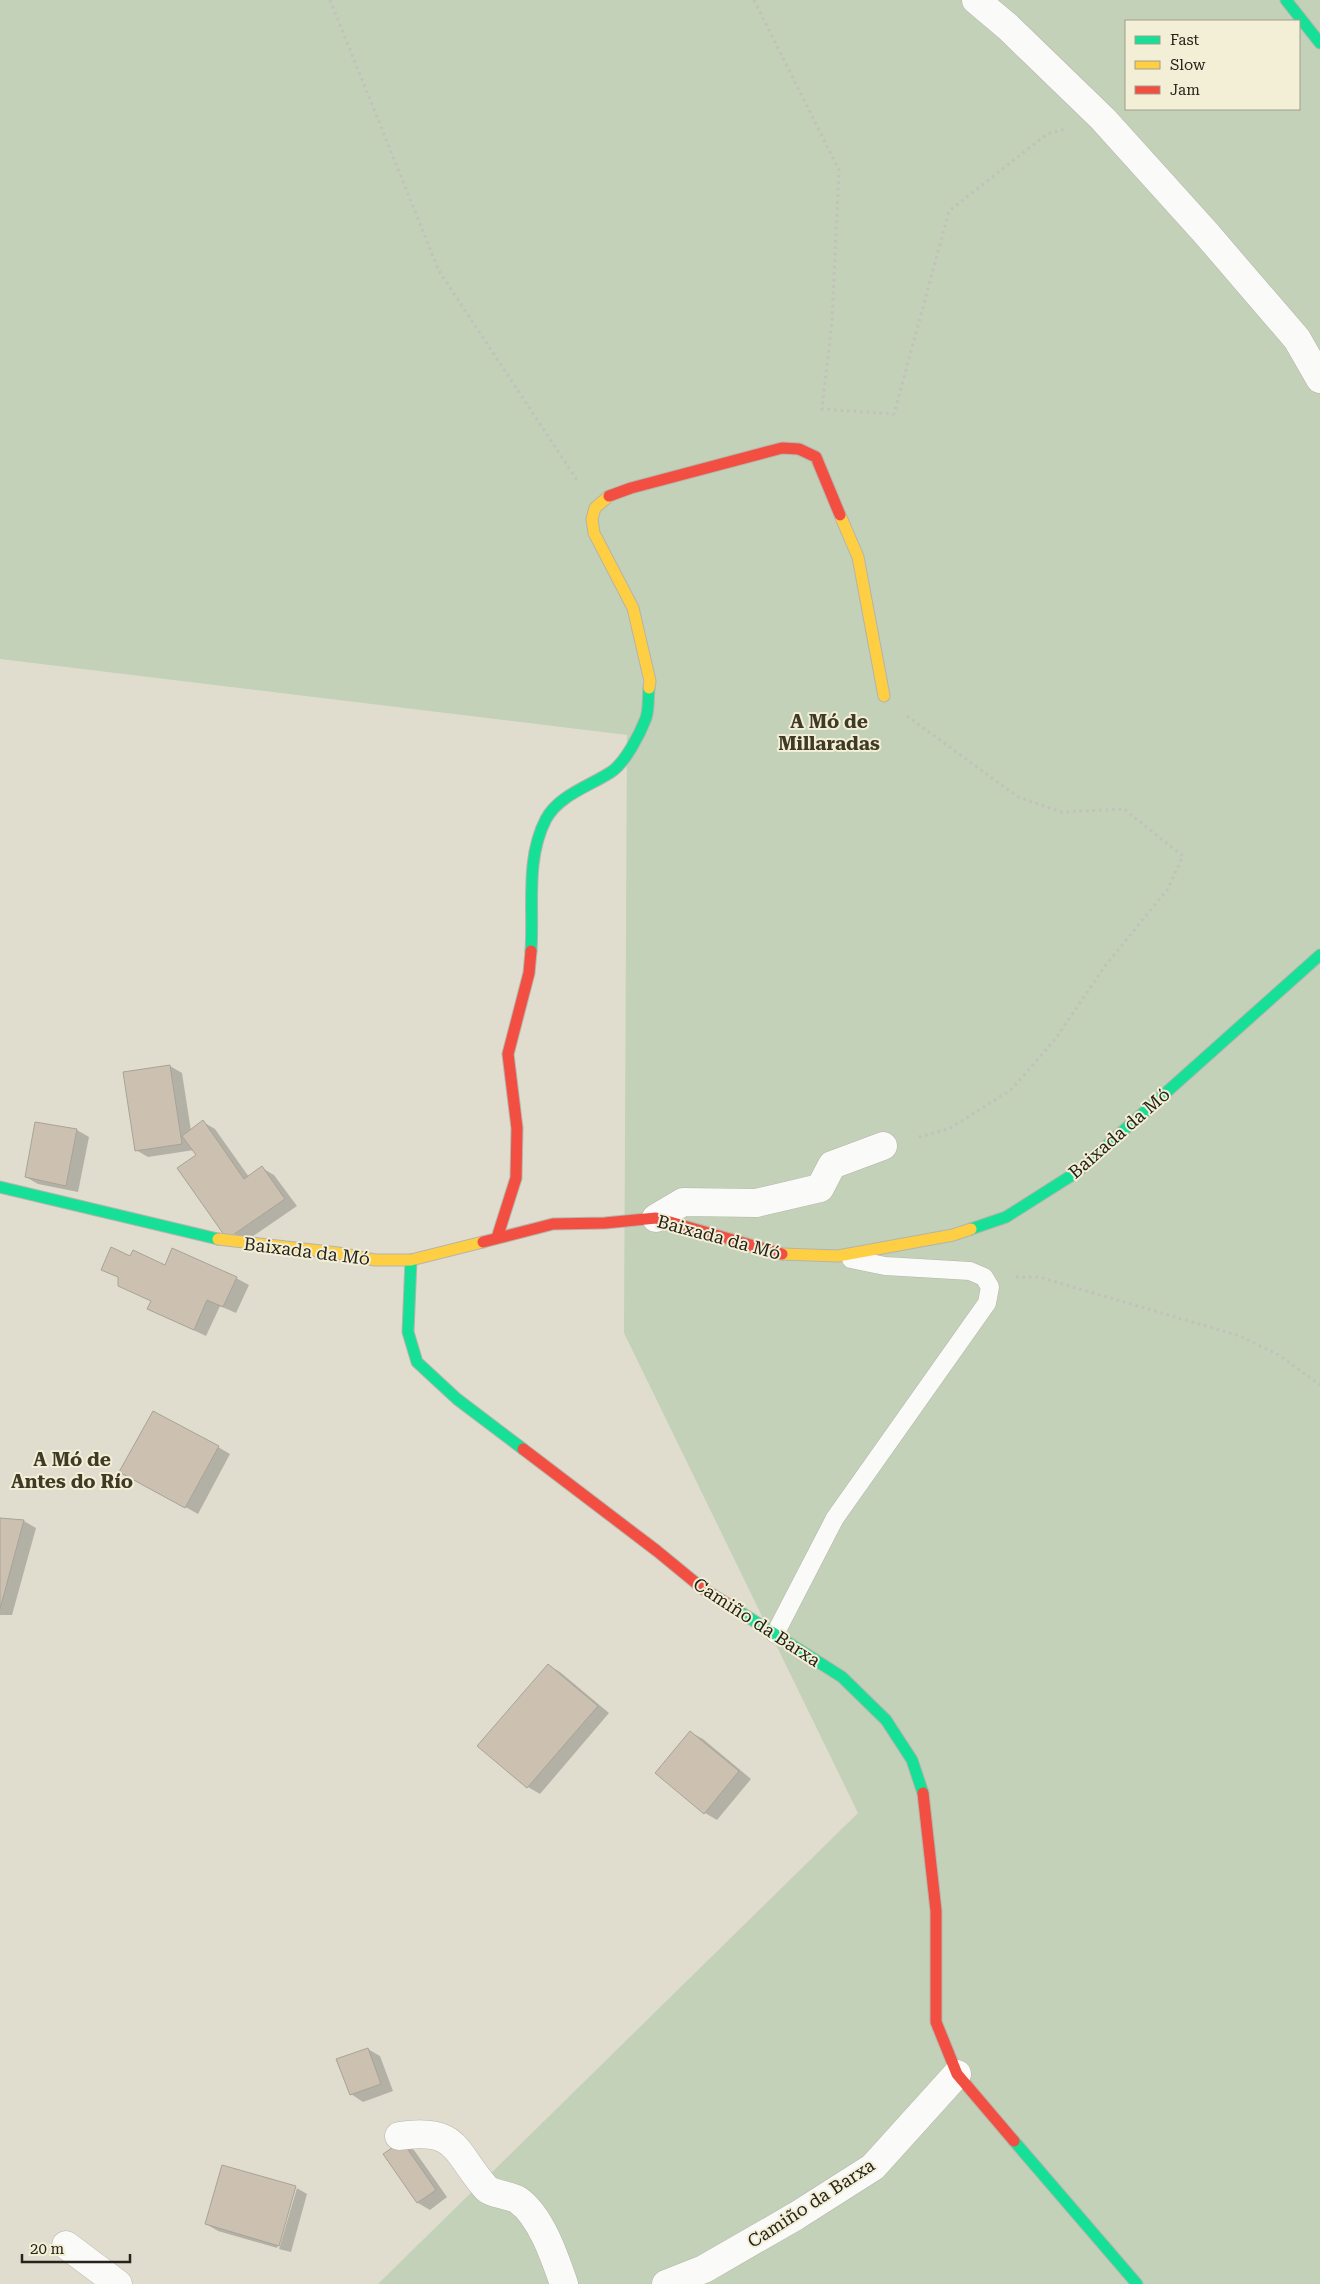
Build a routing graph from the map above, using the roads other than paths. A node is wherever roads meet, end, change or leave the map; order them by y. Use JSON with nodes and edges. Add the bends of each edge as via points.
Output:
{"nodes":[{"id":1,"x":976,"y":0,"type":"edge"},
{"id":2,"x":1286,"y":0,"type":"edge"},
{"id":3,"x":1320,"y":43,"type":"edge"},
{"id":4,"x":1320,"y":379,"type":"edge"},
{"id":5,"x":884,"y":696,"type":"road end"},
{"id":6,"x":1320,"y":955,"type":"edge"},
{"id":7,"x":883,"y":1146,"type":"road end"},
{"id":8,"x":0,"y":1187,"type":"edge"},
{"id":9,"x":656,"y":1218,"type":"junction"},
{"id":10,"x":497,"y":1238,"type":"junction"},
{"id":11,"x":838,"y":1256,"type":"junction"},
{"id":12,"x":411,"y":1260,"type":"junction"},
{"id":13,"x":775,"y":1634,"type":"junction"},
{"id":14,"x":957,"y":2074,"type":"junction"},
{"id":15,"x":399,"y":2136,"type":"dead end"},
{"id":16,"x":66,"y":2245,"type":"dead end"},
{"id":17,"x":118,"y":2284,"type":"edge"},
{"id":18,"x":564,"y":2284,"type":"edge"},
{"id":19,"x":666,"y":2284,"type":"edge"},
{"id":20,"x":1137,"y":2284,"type":"edge"}],
"edges":[{"from":1,"to":4,"type":"street","via":[[1103,119],[1297,338]]},
{"from":2,"to":3,"type":"main road"},
{"from":5,"to":10,"type":"main road","via":[[858,557],[816,456],[782,448],[631,488],[606,497],[595,508],[592,519],[594,533],[632,608],[642,646],[650,681],[646,717],[633,746],[612,772],[568,796],[546,817],[538,838],[532,875],[529,973],[508,1054],[517,1128],[516,1178]]},
{"from":6,"to":11,"type":"main road","name":"Baixada da Mó","via":[[1077,1172],[1014,1212],[953,1235]]},
{"from":7,"to":9,"type":"street","via":[[832,1165],[820,1188],[756,1203],[683,1202]]},
{"from":8,"to":12,"type":"main road","name":"Baixada da Mó","via":[[224,1241],[375,1260]]},
{"from":9,"to":10,"type":"main road","name":"Baixada da Mó","via":[[553,1224]]},
{"from":9,"to":11,"type":"main road","name":"Baixada da Mó","via":[[786,1255]]},
{"from":10,"to":12,"type":"main road","name":"Baixada da Mó"},
{"from":11,"to":13,"type":"lane","via":[[885,1266],[970,1271],[984,1277],[990,1286],[987,1304],[835,1518]]},
{"from":12,"to":13,"type":"main road","name":"Camiño da Barxa","via":[[408,1332],[417,1362],[457,1399],[702,1588]]},
{"from":13,"to":14,"type":"main road","name":"Camiño da Barxa","via":[[842,1677],[886,1720],[912,1760],[926,1800],[936,1911],[936,2022]]},
{"from":14,"to":19,"type":"street","name":"Camiño da Barxa","via":[[873,2167],[704,2269]]},
{"from":14,"to":20,"type":"main road","name":"Camiño da Barxa"},
{"from":15,"to":18,"type":"street","via":[[429,2134],[446,2138],[488,2190],[515,2198],[525,2205],[538,2223]]},
{"from":16,"to":17,"type":"street"}]}
